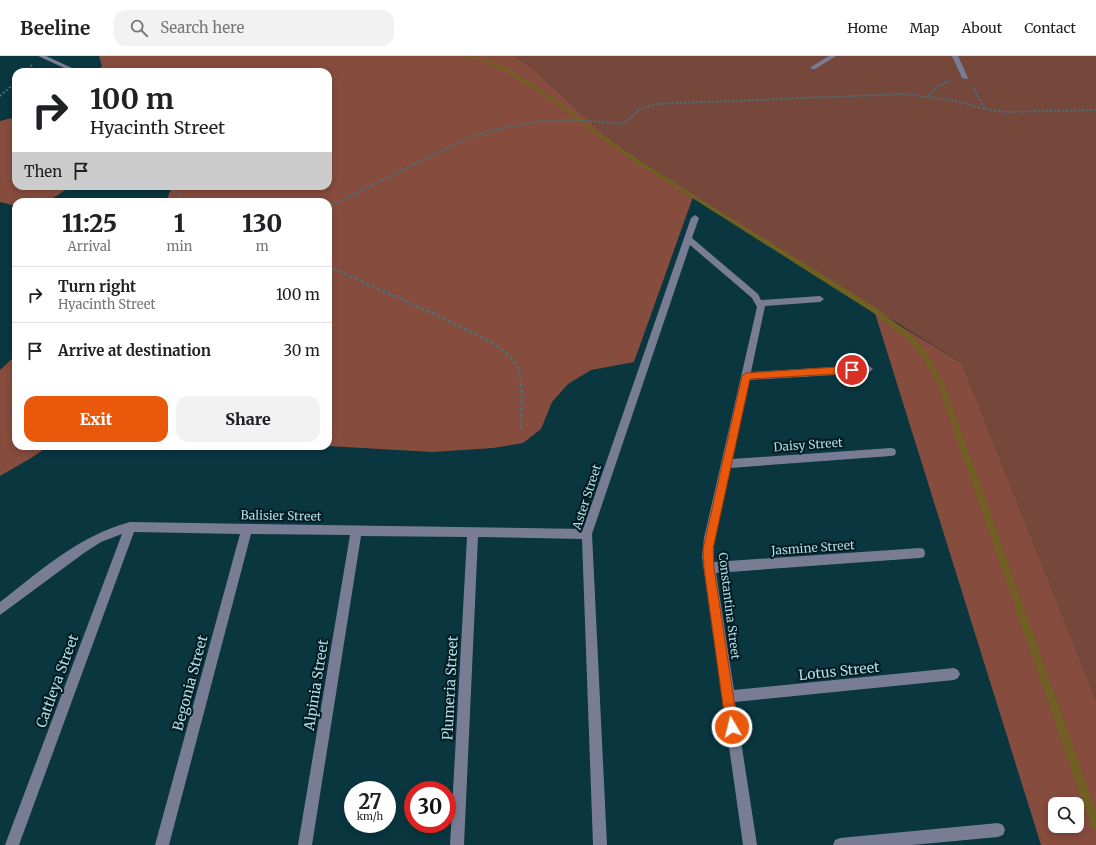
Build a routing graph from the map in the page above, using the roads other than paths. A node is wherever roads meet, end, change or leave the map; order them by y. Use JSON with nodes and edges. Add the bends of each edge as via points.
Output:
{"nodes":[{"id":1,"x":41,"y":56,"type":"edge"},
{"id":2,"x":833,"y":56,"type":"edge"},
{"id":3,"x":955,"y":56,"type":"edge"},
{"id":4,"x":69,"y":68,"type":"edge"},
{"id":5,"x":813,"y":68,"type":"dead end"},
{"id":6,"x":964,"y":78,"type":"road end"},
{"id":7,"x":695,"y":218,"type":"dead end"},
{"id":8,"x":688,"y":239,"type":"junction"},
{"id":9,"x":820,"y":299,"type":"dead end"},
{"id":10,"x":760,"y":303,"type":"junction"},
{"id":11,"x":868,"y":369,"type":"dead end"},
{"id":12,"x":746,"y":376,"type":"junction"},
{"id":13,"x":891,"y":452,"type":"dead end"},
{"id":14,"x":727,"y":464,"type":"junction"},
{"id":15,"x":130,"y":527,"type":"junction"},
{"id":16,"x":247,"y":528,"type":"junction"},
{"id":17,"x":356,"y":530,"type":"junction"},
{"id":18,"x":473,"y":532,"type":"junction"},
{"id":19,"x":587,"y":534,"type":"junction"},
{"id":20,"x":920,"y":553,"type":"dead end"},
{"id":21,"x":709,"y":568,"type":"junction"},
{"id":22,"x":0,"y":609,"type":"edge"},
{"id":23,"x":954,"y":674,"type":"dead end"},
{"id":24,"x":728,"y":697,"type":"junction"},
{"id":25,"x":998,"y":830,"type":"dead end"},
{"id":26,"x":12,"y":845,"type":"edge"},
{"id":27,"x":162,"y":845,"type":"edge"},
{"id":28,"x":305,"y":845,"type":"edge"},
{"id":29,"x":457,"y":845,"type":"edge"},
{"id":30,"x":600,"y":845,"type":"edge"},
{"id":31,"x":750,"y":845,"type":"edge"},
{"id":32,"x":840,"y":845,"type":"edge"}],
"edges":[{"from":1,"to":4,"type":"street"},
{"from":2,"to":5,"type":"street"},
{"from":3,"to":6,"type":"street"},
{"from":7,"to":8,"type":"street","name":"Aster Street"},
{"from":8,"to":10,"type":"street"},
{"from":8,"to":19,"type":"street","name":"Aster Street"},
{"from":9,"to":10,"type":"street"},
{"from":10,"to":12,"type":"street","name":"Constantina Street","via":[[761,311]]},
{"from":11,"to":12,"type":"street"},
{"from":12,"to":14,"type":"street","name":"Constantina Street"},
{"from":13,"to":14,"type":"street","name":"Daisy Street"},
{"from":14,"to":21,"type":"street","name":"Constantina Street","via":[[709,538]]},
{"from":15,"to":16,"type":"street","name":"Balisier Street"},
{"from":15,"to":22,"type":"street","name":"Balisier Street","via":[[118,529],[88,545]]},
{"from":15,"to":26,"type":"street","name":"Cattleya Street"},
{"from":16,"to":17,"type":"street","name":"Balisier Street"},
{"from":16,"to":27,"type":"street","name":"Begonia Street"},
{"from":17,"to":18,"type":"street","name":"Balisier Street"},
{"from":17,"to":28,"type":"street","name":"Alpinia Street"},
{"from":18,"to":19,"type":"street","name":"Balisier Street"},
{"from":18,"to":29,"type":"street","name":"Plumeria Street"},
{"from":19,"to":30,"type":"street","name":"Aster Street"},
{"from":20,"to":21,"type":"street","name":"Jasmine Street"},
{"from":21,"to":24,"type":"street","name":"Constantina Street"},
{"from":23,"to":24,"type":"street","name":"Lotus Street"},
{"from":24,"to":31,"type":"street","name":"Constantina Street"},
{"from":25,"to":32,"type":"street"}]}
